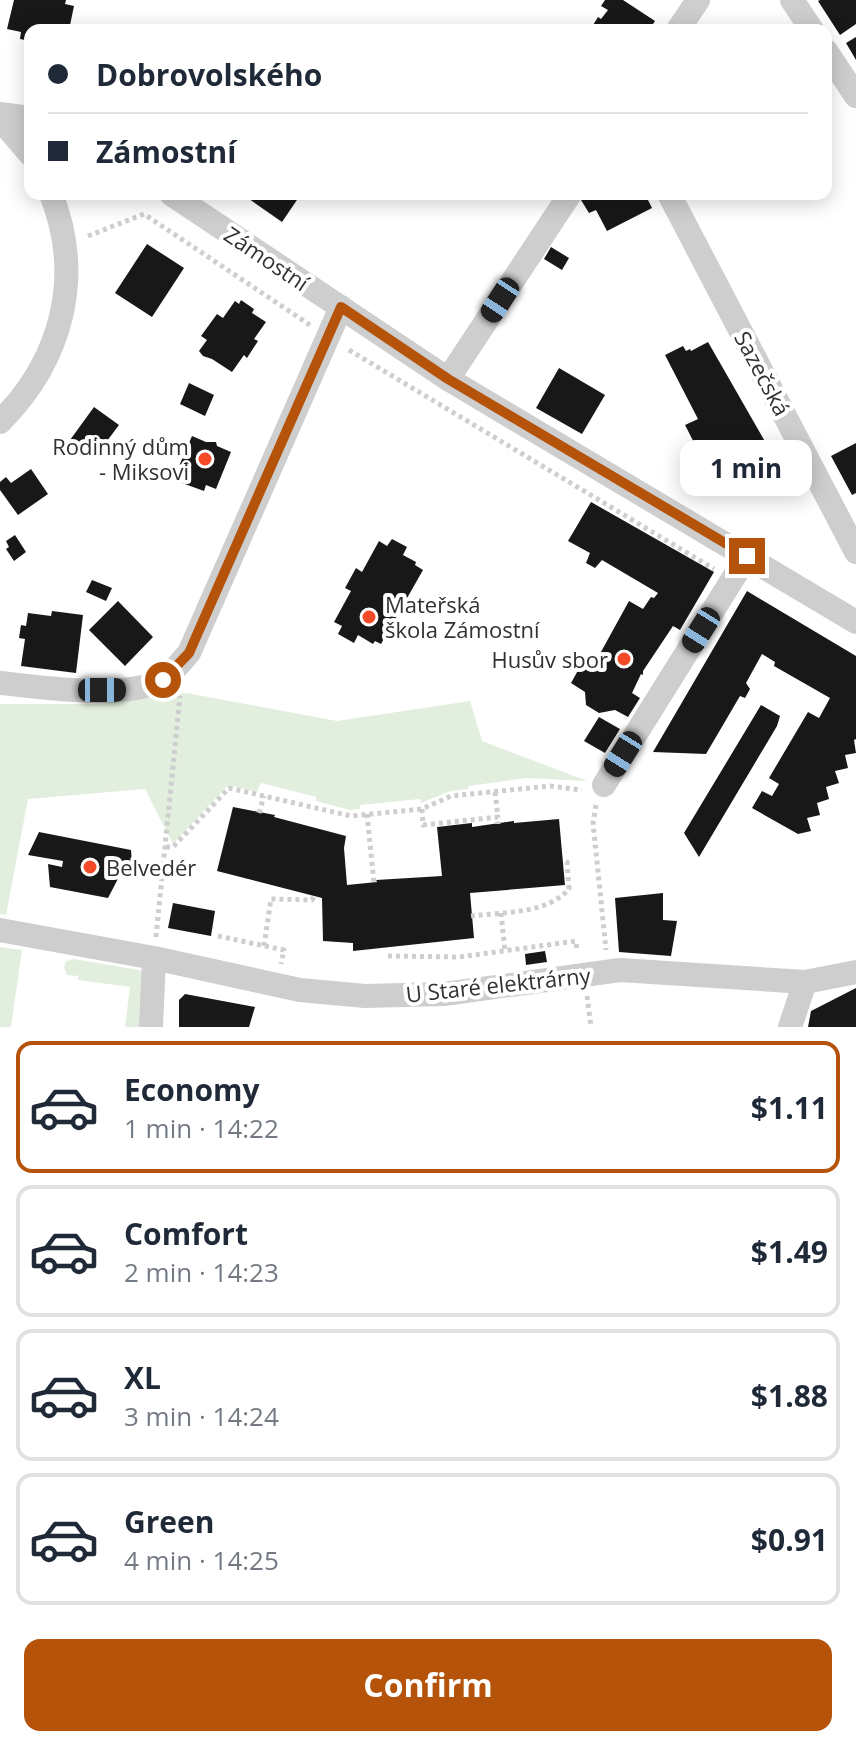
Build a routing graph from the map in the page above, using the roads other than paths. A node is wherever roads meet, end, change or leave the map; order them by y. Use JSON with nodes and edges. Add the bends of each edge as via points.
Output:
{"nodes":[{"id":1,"x":698,"y":0,"type":"edge"},
{"id":2,"x":792,"y":0,"type":"edge"},
{"id":3,"x":682,"y":24,"type":"edge"},
{"id":4,"x":808,"y":24,"type":"edge"},
{"id":5,"x":832,"y":60,"type":"edge"},
{"id":6,"x":856,"y":96,"type":"edge"},
{"id":7,"x":0,"y":117,"type":"edge"},
{"id":8,"x":24,"y":118,"type":"edge"},
{"id":9,"x":24,"y":147,"type":"edge"},
{"id":10,"x":53,"y":200,"type":"edge"},
{"id":11,"x":180,"y":200,"type":"edge"},
{"id":12,"x":566,"y":200,"type":"edge"},
{"id":13,"x":672,"y":200,"type":"edge"},
{"id":14,"x":341,"y":307,"type":"junction"},
{"id":15,"x":448,"y":379,"type":"junction"},
{"id":16,"x":0,"y":422,"type":"edge"},
{"id":17,"x":856,"y":552,"type":"edge"},
{"id":18,"x":747,"y":556,"type":"junction"},
{"id":19,"x":856,"y":622,"type":"edge"},
{"id":20,"x":0,"y":683,"type":"edge"},
{"id":21,"x":597,"y":789,"type":"road end"},
{"id":22,"x":0,"y":930,"type":"edge"},
{"id":23,"x":154,"y":958,"type":"junction"},
{"id":24,"x":856,"y":972,"type":"edge"},
{"id":25,"x":805,"y":982,"type":"junction"},
{"id":26,"x":151,"y":1027,"type":"edge"},
{"id":27,"x":790,"y":1027,"type":"edge"}],
"edges":[{"from":1,"to":3,"type":"street"},
{"from":2,"to":4,"type":"street"},
{"from":5,"to":6,"type":"street"},
{"from":7,"to":8,"type":"street"},
{"from":7,"to":9,"type":"street"},
{"from":10,"to":16,"type":"street","via":[[67,255],[60,322],[42,371]]},
{"from":11,"to":14,"type":"street","name":"Zámostní"},
{"from":12,"to":15,"type":"street"},
{"from":13,"to":17,"type":"street","name":"Sazečská"},
{"from":14,"to":15,"type":"street","name":"Zámostní"},
{"from":14,"to":20,"type":"street","via":[[189,653],[163,680],[121,690]]},
{"from":15,"to":18,"type":"street","name":"Zámostní"},
{"from":18,"to":19,"type":"street","name":"Zámostní"},
{"from":18,"to":21,"type":"street"},
{"from":22,"to":23,"type":"street","name":"U Staré elektrárny"},
{"from":23,"to":25,"type":"street","name":"U Staré elektrárny","via":[[300,990],[365,996],[444,994],[620,970]]},
{"from":23,"to":26,"type":"street"},
{"from":24,"to":25,"type":"street","name":"U Staré elektrárny"},
{"from":25,"to":27,"type":"street"}]}
